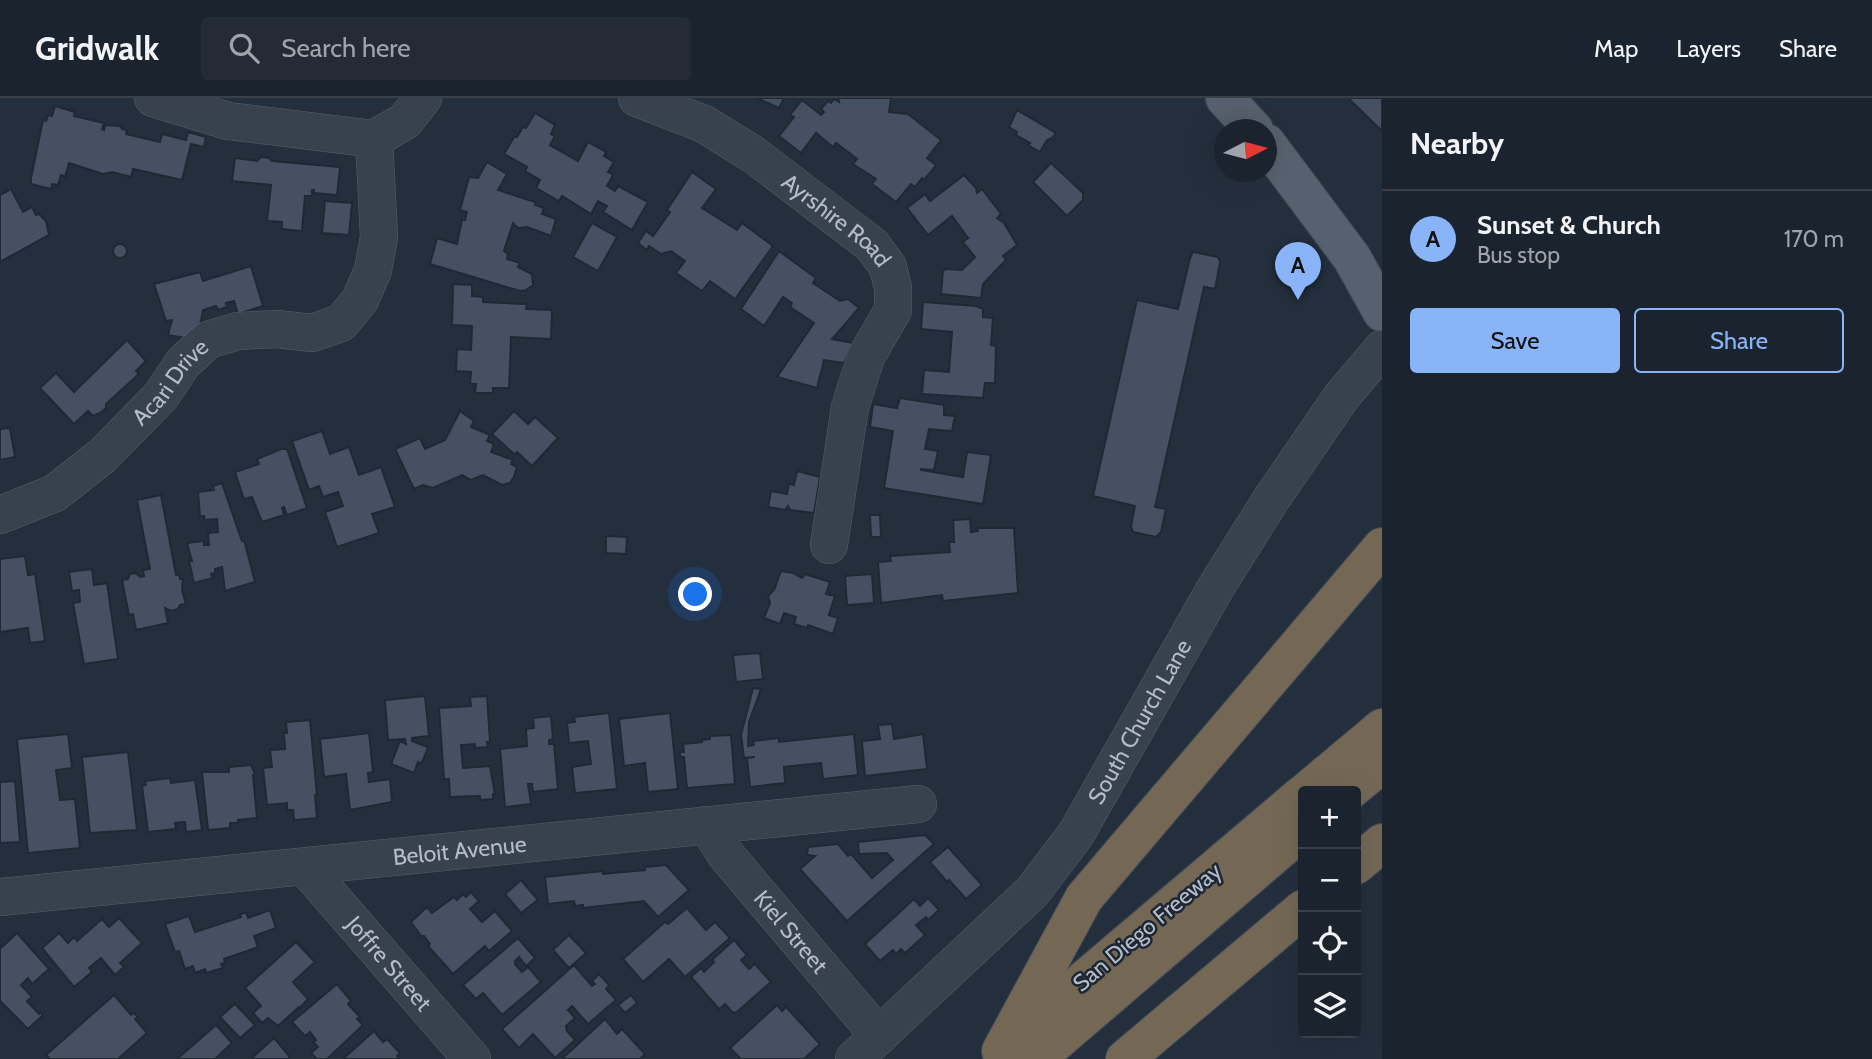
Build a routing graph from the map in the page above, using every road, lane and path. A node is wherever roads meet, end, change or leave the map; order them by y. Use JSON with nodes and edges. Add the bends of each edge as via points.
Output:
{"nodes":[{"id":1,"x":153,"y":98,"type":"edge"},
{"id":2,"x":423,"y":98,"type":"edge"},
{"id":3,"x":637,"y":98,"type":"edge"},
{"id":4,"x":1225,"y":98,"type":"edge"},
{"id":5,"x":1244,"y":119,"type":"edge"},
{"id":6,"x":374,"y":139,"type":"junction"},
{"id":7,"x":1277,"y":158,"type":"edge"},
{"id":8,"x":1382,"y":312,"type":"edge"},
{"id":9,"x":1382,"y":349,"type":"edge"},
{"id":10,"x":0,"y":515,"type":"edge"},
{"id":11,"x":829,"y":545,"type":"dead end"},
{"id":12,"x":1382,"y":547,"type":"edge"},
{"id":13,"x":1382,"y":727,"type":"edge"},
{"id":14,"x":1382,"y":764,"type":"edge"},
{"id":15,"x":1313,"y":786,"type":"edge"},
{"id":16,"x":1355,"y":786,"type":"edge"},
{"id":17,"x":1298,"y":799,"type":"edge"},
{"id":18,"x":918,"y":804,"type":"dead end"},
{"id":19,"x":707,"y":825,"type":"junction"},
{"id":20,"x":1298,"y":834,"type":"edge"},
{"id":21,"x":1382,"y":843,"type":"edge"},
{"id":22,"x":1361,"y":861,"type":"edge"},
{"id":23,"x":305,"y":867,"type":"junction"},
{"id":24,"x":0,"y":897,"type":"edge"},
{"id":25,"x":1299,"y":912,"type":"edge"},
{"id":26,"x":866,"y":1047,"type":"edge"},
{"id":27,"x":1009,"y":1056,"type":"edge"},
{"id":28,"x":472,"y":1059,"type":"edge"},
{"id":29,"x":1125,"y":1059,"type":"edge"}],
"edges":[{"from":1,"to":6,"type":"street","via":[[229,121]]},
{"from":2,"to":6,"type":"street","via":[[405,121]]},
{"from":3,"to":11,"type":"street","name":"Ayrshire Road","via":[[704,124],[754,155],[872,245],[888,267],[893,310],[866,357],[850,407]]},
{"from":4,"to":5,"type":"main road"},
{"from":6,"to":10,"type":"street","name":"Acari Drive","via":[[379,237],[373,270],[360,300],[341,323],[312,333],[238,331],[208,340],[102,456],[54,493]]},
{"from":7,"to":8,"type":"main road","via":[[1352,258]]},
{"from":9,"to":26,"type":"street","name":"South Church Lane","via":[[1342,396],[1272,498],[1216,587],[1076,834],[1032,892]]},
{"from":12,"to":27,"type":"highway","via":[[1084,898]]},
{"from":13,"to":15,"type":"highway","name":"San Diego Freeway"},
{"from":14,"to":16,"type":"highway"},
{"from":17,"to":27,"type":"highway","name":"San Diego Freeway"},
{"from":18,"to":19,"type":"street","name":"Beloit Avenue"},
{"from":19,"to":23,"type":"street","name":"Beloit Avenue"},
{"from":19,"to":26,"type":"street","name":"Kiel Street"},
{"from":20,"to":27,"type":"highway"},
{"from":21,"to":22,"type":"highway"},
{"from":23,"to":24,"type":"street","name":"Beloit Avenue"},
{"from":23,"to":28,"type":"street","name":"Joffre Street"},
{"from":25,"to":29,"type":"highway"}]}
